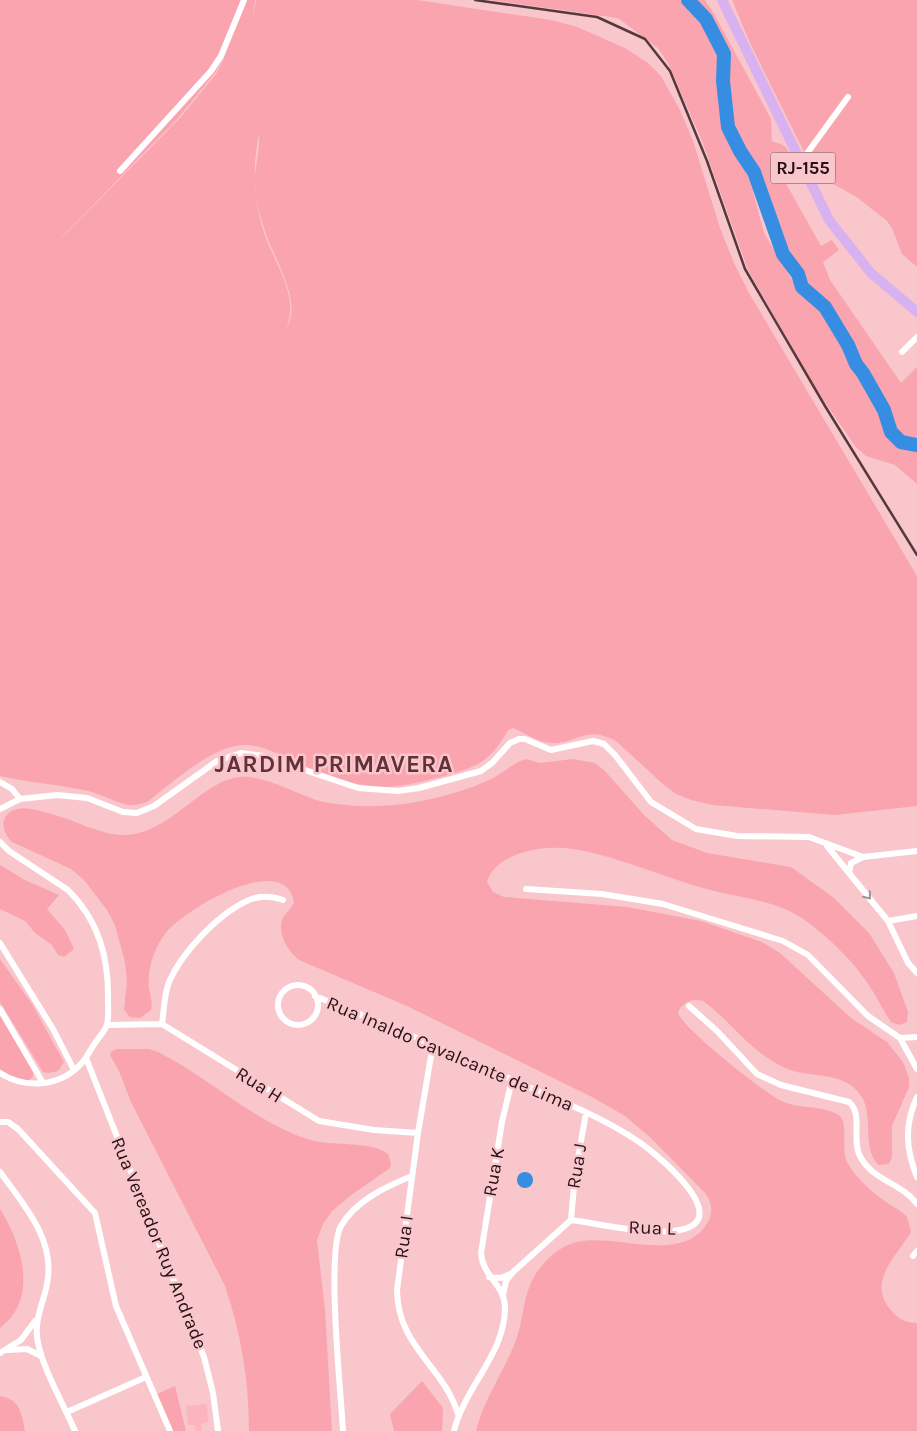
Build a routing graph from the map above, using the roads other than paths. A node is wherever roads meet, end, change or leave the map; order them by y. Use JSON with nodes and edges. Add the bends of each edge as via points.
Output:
{"nodes":[{"id":1,"x":244,"y":0,"type":"edge"},
{"id":2,"x":722,"y":0,"type":"edge"},
{"id":3,"x":848,"y":96,"type":"dead end"},
{"id":4,"x":800,"y":163,"type":"junction"},
{"id":5,"x":120,"y":171,"type":"dead end"},
{"id":6,"x":917,"y":312,"type":"edge"},
{"id":7,"x":917,"y":337,"type":"edge"},
{"id":8,"x":902,"y":352,"type":"dead end"},
{"id":9,"x":0,"y":782,"type":"edge"},
{"id":10,"x":20,"y":799,"type":"junction"},
{"id":11,"x":0,"y":809,"type":"edge"},
{"id":12,"x":0,"y":842,"type":"edge"},
{"id":13,"x":826,"y":845,"type":"junction"},
{"id":14,"x":917,"y":851,"type":"edge"},
{"id":15,"x":863,"y":857,"type":"junction"},
{"id":16,"x":849,"y":873,"type":"junction"},
{"id":17,"x":526,"y":889,"type":"dead end"},
{"id":18,"x":283,"y":900,"type":"dead end"},
{"id":19,"x":917,"y":916,"type":"edge"},
{"id":20,"x":888,"y":920,"type":"junction"},
{"id":21,"x":0,"y":943,"type":"edge"},
{"id":22,"x":917,"y":974,"type":"edge"},
{"id":23,"x":315,"y":996,"type":"junction"},
{"id":24,"x":689,"y":1006,"type":"dead end"},
{"id":25,"x":0,"y":1009,"type":"edge"},
{"id":26,"x":162,"y":1024,"type":"junction"},
{"id":27,"x":107,"y":1025,"type":"junction"},
{"id":28,"x":917,"y":1037,"type":"edge"},
{"id":29,"x":900,"y":1038,"type":"junction"},
{"id":30,"x":433,"y":1044,"type":"junction"},
{"id":31,"x":86,"y":1058,"type":"junction"},
{"id":32,"x":917,"y":1069,"type":"edge"},
{"id":33,"x":74,"y":1070,"type":"junction"},
{"id":34,"x":0,"y":1072,"type":"edge"},
{"id":35,"x":512,"y":1080,"type":"junction"},
{"id":36,"x":42,"y":1083,"type":"junction"},
{"id":37,"x":917,"y":1098,"type":"edge"},
{"id":38,"x":586,"y":1113,"type":"junction"},
{"id":39,"x":0,"y":1122,"type":"edge"},
{"id":40,"x":418,"y":1132,"type":"junction"},
{"id":41,"x":0,"y":1172,"type":"edge"},
{"id":42,"x":412,"y":1176,"type":"junction"},
{"id":43,"x":917,"y":1177,"type":"edge"},
{"id":44,"x":917,"y":1204,"type":"edge"},
{"id":45,"x":571,"y":1220,"type":"junction"},
{"id":46,"x":513,"y":1272,"type":"junction"},
{"id":47,"x":489,"y":1277,"type":"junction"},
{"id":48,"x":503,"y":1294,"type":"junction"},
{"id":49,"x":39,"y":1313,"type":"junction"},
{"id":50,"x":1,"y":1352,"type":"edge"},
{"id":51,"x":43,"y":1357,"type":"junction"},
{"id":52,"x":146,"y":1377,"type":"junction"},
{"id":53,"x":450,"y":1394,"type":"junction"},
{"id":54,"x":467,"y":1399,"type":"junction"},
{"id":55,"x":67,"y":1412,"type":"junction"},
{"id":56,"x":458,"y":1414,"type":"junction"},
{"id":57,"x":75,"y":1431,"type":"edge"},
{"id":58,"x":170,"y":1431,"type":"edge"},
{"id":59,"x":218,"y":1431,"type":"edge"},
{"id":60,"x":343,"y":1431,"type":"edge"},
{"id":61,"x":454,"y":1431,"type":"edge"}],
"edges":[{"from":1,"to":5,"type":"street","via":[[221,56],[211,71]]},
{"from":2,"to":4,"type":"main road","number":"RJ-155"},
{"from":3,"to":4,"type":"street"},
{"from":4,"to":6,"type":"main road","number":"RJ-155","via":[[843,240],[871,273]]},
{"from":7,"to":8,"type":"street"},
{"from":9,"to":10,"type":"street"},
{"from":10,"to":11,"type":"street"},
{"from":10,"to":13,"type":"street","via":[[57,795],[79,797],[123,812],[137,813],[154,806],[212,764],[241,753],[262,756],[358,788],[409,790],[481,771],[510,743],[519,739],[551,750],[593,741],[604,744],[616,754],[651,802],[696,829],[737,836],[808,837]]},
{"from":12,"to":27,"type":"street","via":[[77,898],[94,926],[105,949]]},
{"from":13,"to":15,"type":"street"},
{"from":13,"to":16,"type":"street"},
{"from":14,"to":15,"type":"street"},
{"from":15,"to":16,"type":"street","via":[[851,863]]},
{"from":16,"to":20,"type":"street","one_way":true},
{"from":17,"to":29,"type":"street","via":[[602,894],[655,902],[788,942],[808,955],[868,1016]]},
{"from":18,"to":26,"type":"street","via":[[271,896],[249,900],[209,928],[176,968],[169,984]]},
{"from":19,"to":20,"type":"street"},
{"from":20,"to":22,"type":"street","via":[[908,963]]},
{"from":21,"to":33,"type":"street"},
{"from":23,"to":23,"type":"street","name":"Rua Inaldo Cavalcante de Lima","via":[[317,1010],[309,1022],[291,1024],[280,1014],[278,1001],[288,988],[302,986]]},
{"from":23,"to":30,"type":"street","name":"Rua Inaldo Cavalcante de Lima"},
{"from":24,"to":44,"type":"street","via":[[757,1074],[781,1085],[849,1102],[854,1107],[856,1144],[867,1166],[877,1177],[908,1194]]},
{"from":25,"to":36,"type":"street"},
{"from":26,"to":27,"type":"street"},
{"from":26,"to":40,"type":"street","name":"Rua H","via":[[319,1121],[374,1130]]},
{"from":27,"to":31,"type":"street"},
{"from":28,"to":29,"type":"street"},
{"from":29,"to":32,"type":"street"},
{"from":30,"to":35,"type":"street","name":"Rua Inaldo Cavalcante de Lima"},
{"from":30,"to":40,"type":"street","name":"Rua I"},
{"from":31,"to":33,"type":"street"},
{"from":31,"to":59,"type":"street","name":"Rua Vereador Ruy Andrade","via":[[204,1357]]},
{"from":33,"to":36,"type":"street"},
{"from":34,"to":36,"type":"street","via":[[17,1082]]},
{"from":35,"to":38,"type":"street","name":"Rua Inaldo Cavalcante de Lima"},
{"from":35,"to":47,"type":"street","name":"Rua K","via":[[481,1253],[482,1264]]},
{"from":37,"to":43,"type":"street","via":[[907,1135]]},
{"from":38,"to":45,"type":"street","name":"Rua J"},
{"from":38,"to":45,"type":"street","name":"Rua L","via":[[634,1138],[660,1158],[695,1197],[701,1214],[693,1226],[670,1232]]},
{"from":39,"to":52,"type":"street","via":[[14,1125],[95,1213],[116,1306]]},
{"from":40,"to":42,"type":"street","name":"Rua I"},
{"from":41,"to":49,"type":"street","via":[[36,1223],[47,1248],[48,1284]]},
{"from":42,"to":53,"type":"street","name":"Rua I","via":[[397,1306],[411,1341]]},
{"from":42,"to":60,"type":"street","via":[[356,1208],[336,1237]]},
{"from":45,"to":46,"type":"street"},
{"from":46,"to":47,"type":"street","via":[[501,1278]]},
{"from":46,"to":48,"type":"street","via":[[506,1281]]},
{"from":47,"to":48,"type":"street"},
{"from":48,"to":54,"type":"street","via":[[504,1314],[499,1336]]},
{"from":49,"to":50,"type":"street","via":[[29,1333]]},
{"from":49,"to":51,"type":"street","via":[[36,1335]]},
{"from":50,"to":51,"type":"street","via":[[27,1349]]},
{"from":51,"to":55,"type":"street"},
{"from":52,"to":55,"type":"street"},
{"from":52,"to":58,"type":"street"},
{"from":53,"to":54,"type":"street","via":[[458,1401]]},
{"from":53,"to":56,"type":"street","name":"Rua I"},
{"from":54,"to":56,"type":"street"},
{"from":55,"to":57,"type":"street"},
{"from":56,"to":61,"type":"street"}]}
